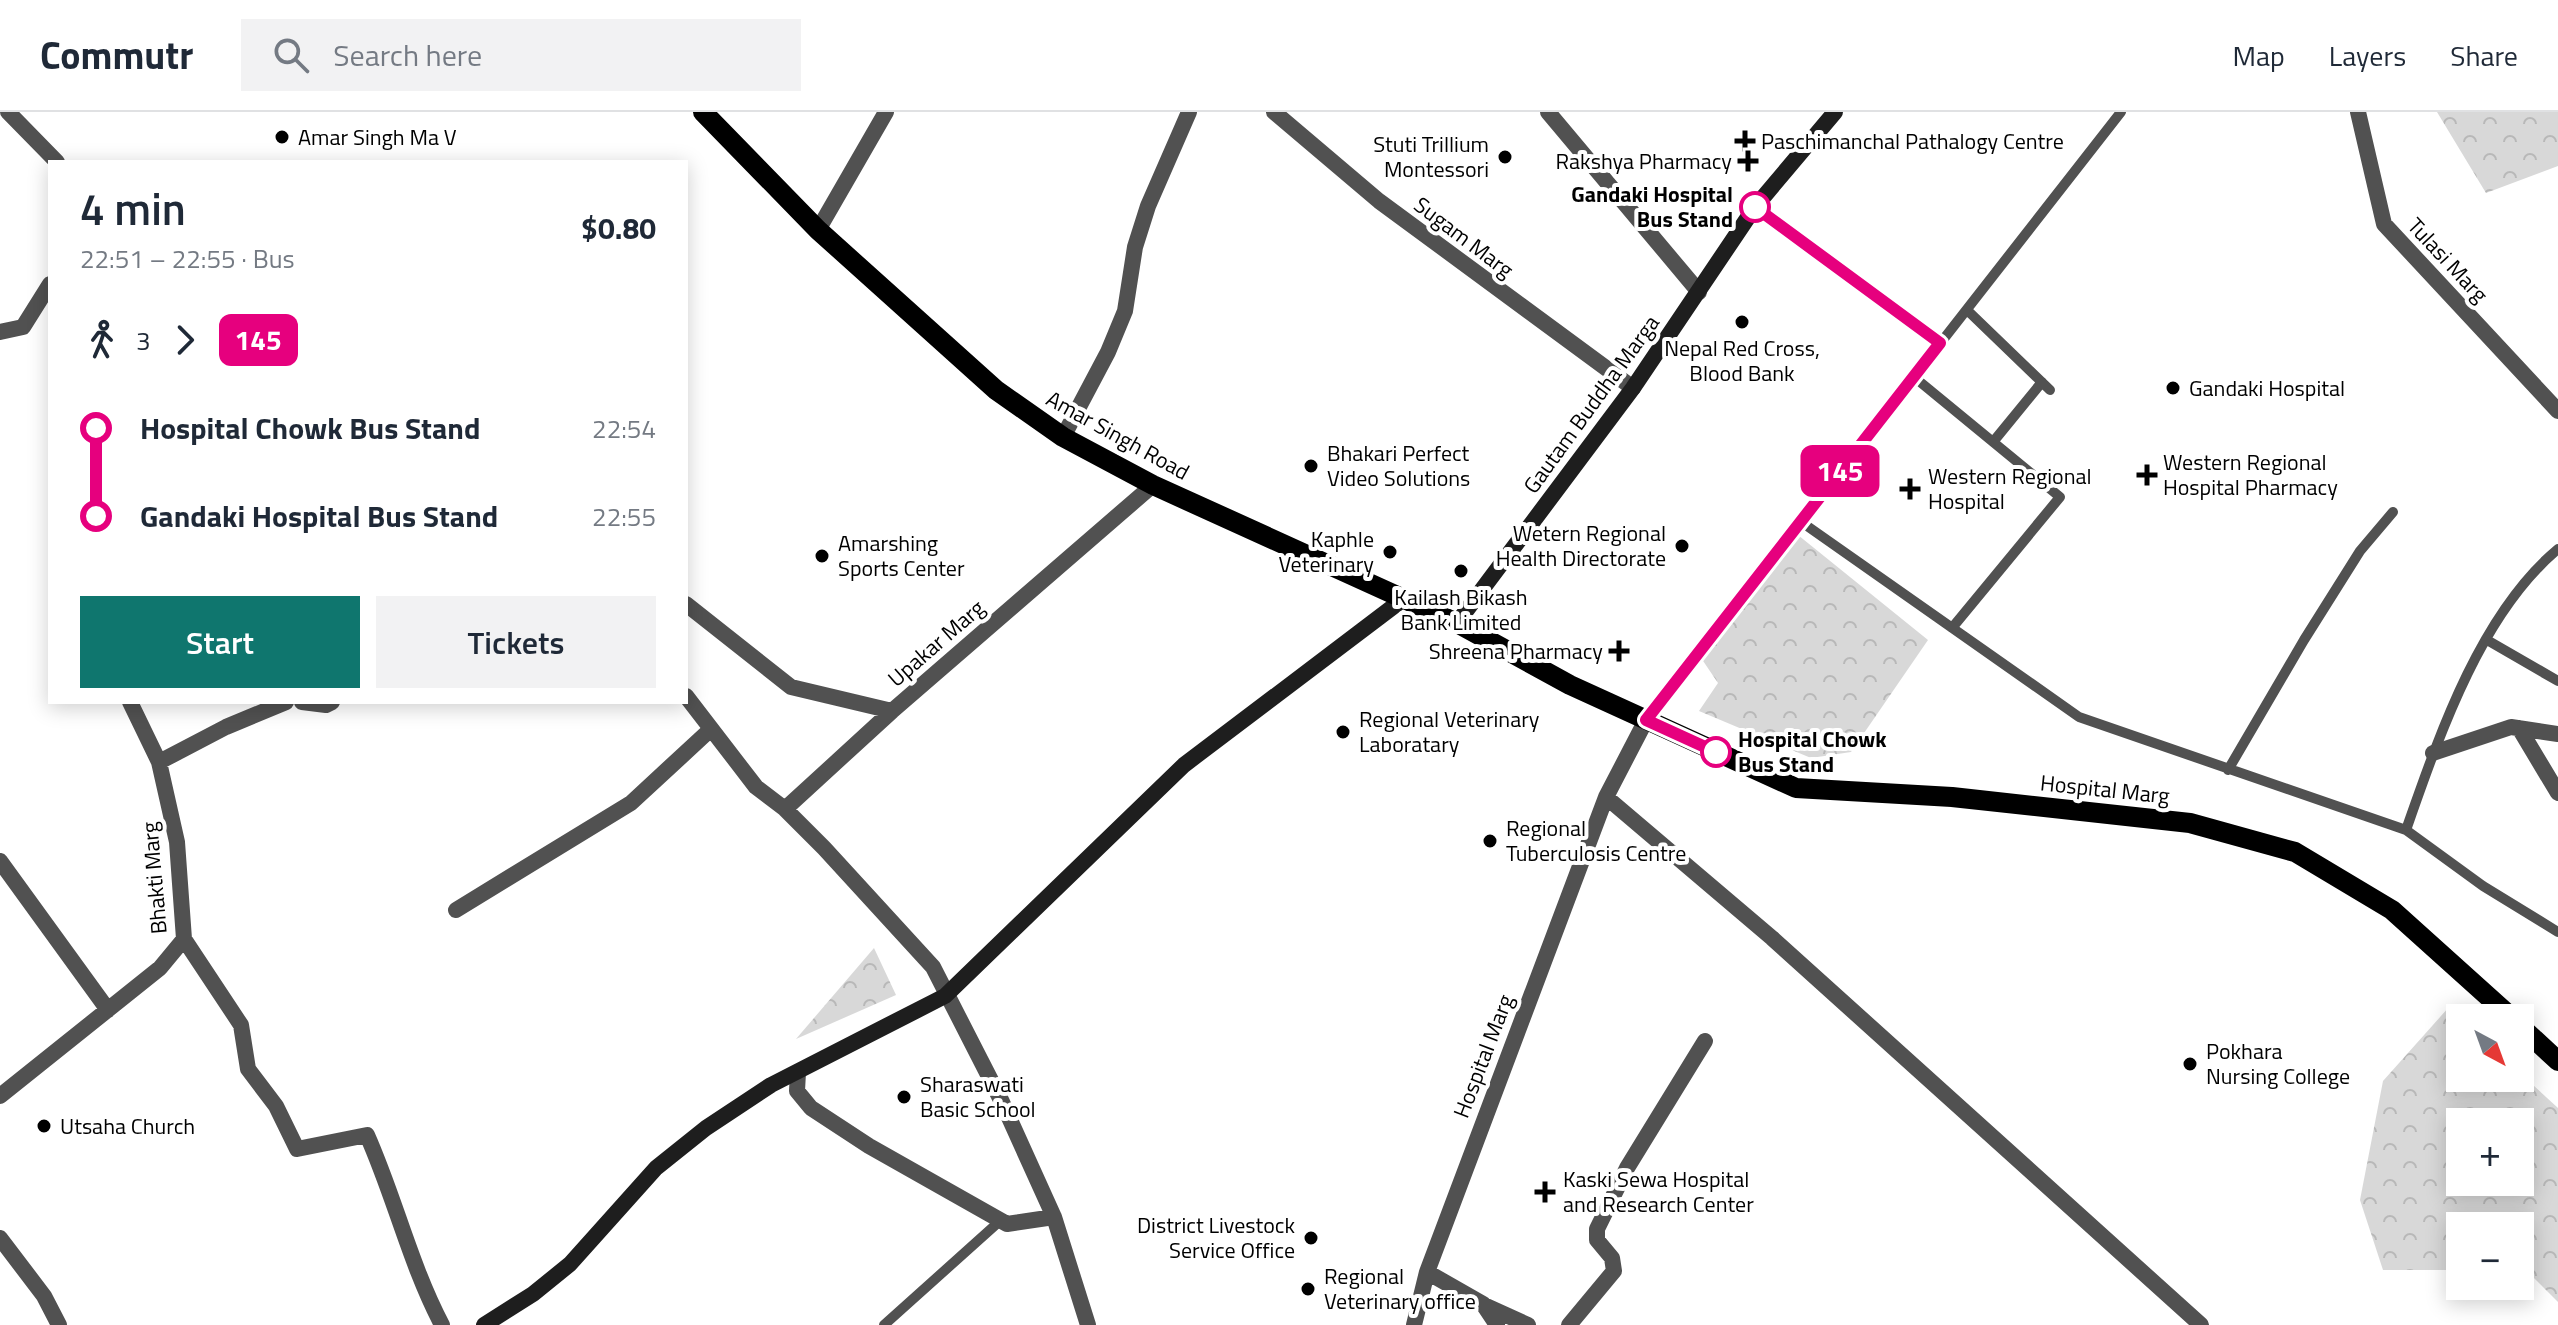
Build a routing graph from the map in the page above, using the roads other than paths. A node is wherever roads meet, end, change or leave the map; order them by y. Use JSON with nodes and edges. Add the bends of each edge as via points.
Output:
{"nodes":[{"id":1,"x":8,"y":112,"type":"edge"},
{"id":2,"x":703,"y":112,"type":"edge"},
{"id":3,"x":886,"y":112,"type":"edge"},
{"id":4,"x":1189,"y":112,"type":"edge"},
{"id":5,"x":1274,"y":112,"type":"edge"},
{"id":6,"x":1548,"y":112,"type":"edge"},
{"id":7,"x":1835,"y":112,"type":"edge"},
{"id":8,"x":2121,"y":112,"type":"edge"},
{"id":9,"x":2358,"y":112,"type":"edge"},
{"id":10,"x":55,"y":160,"type":"edge"},
{"id":11,"x":1755,"y":207,"type":"junction"},
{"id":12,"x":818,"y":230,"type":"junction"},
{"id":13,"x":48,"y":287,"type":"edge"},
{"id":14,"x":1699,"y":292,"type":"junction"},
{"id":15,"x":1967,"y":310,"type":"junction"},
{"id":16,"x":0,"y":332,"type":"edge"},
{"id":17,"x":1940,"y":343,"type":"junction"},
{"id":18,"x":1914,"y":377,"type":"junction"},
{"id":19,"x":1633,"y":388,"type":"junction"},
{"id":20,"x":2558,"y":411,"type":"edge"},
{"id":21,"x":1063,"y":437,"type":"junction"},
{"id":22,"x":1993,"y":442,"type":"junction"},
{"id":23,"x":1153,"y":485,"type":"junction"},
{"id":24,"x":2393,"y":512,"type":"dead end"},
{"id":25,"x":1800,"y":521,"type":"junction"},
{"id":26,"x":2558,"y":549,"type":"edge"},
{"id":27,"x":1402,"y":600,"type":"junction"},
{"id":28,"x":688,"y":606,"type":"edge"},
{"id":29,"x":1457,"y":623,"type":"junction"},
{"id":30,"x":1952,"y":628,"type":"junction"},
{"id":31,"x":2487,"y":640,"type":"junction"},
{"id":32,"x":2558,"y":681,"type":"edge"},
{"id":33,"x":688,"y":699,"type":"edge"},
{"id":34,"x":131,"y":704,"type":"edge"},
{"id":35,"x":281,"y":704,"type":"edge"},
{"id":36,"x":892,"y":711,"type":"junction"},
{"id":37,"x":1646,"y":720,"type":"junction"},
{"id":38,"x":2519,"y":728,"type":"junction"},
{"id":39,"x":711,"y":729,"type":"junction"},
{"id":40,"x":2558,"y":734,"type":"edge"},
{"id":41,"x":2433,"y":753,"type":"junction"},
{"id":42,"x":159,"y":762,"type":"junction"},
{"id":43,"x":2228,"y":770,"type":"junction"},
{"id":44,"x":2558,"y":793,"type":"edge"},
{"id":45,"x":1606,"y":797,"type":"junction"},
{"id":46,"x":785,"y":809,"type":"junction"},
{"id":47,"x":2406,"y":830,"type":"junction"},
{"id":48,"x":0,"y":861,"type":"edge"},
{"id":49,"x":456,"y":910,"type":"dead end"},
{"id":50,"x":2558,"y":932,"type":"edge"},
{"id":51,"x":184,"y":939,"type":"junction"},
{"id":52,"x":945,"y":996,"type":"junction"},
{"id":53,"x":2496,"y":1004,"type":"edge"},
{"id":54,"x":108,"y":1010,"type":"junction"},
{"id":55,"x":2534,"y":1039,"type":"edge"},
{"id":56,"x":1705,"y":1041,"type":"dead end"},
{"id":57,"x":2558,"y":1061,"type":"edge"},
{"id":58,"x":798,"y":1072,"type":"junction"},
{"id":59,"x":1,"y":1095,"type":"edge"},
{"id":60,"x":1054,"y":1217,"type":"junction"},
{"id":61,"x":1001,"y":1220,"type":"junction"},
{"id":62,"x":0,"y":1238,"type":"edge"},
{"id":63,"x":1427,"y":1272,"type":"junction"},
{"id":64,"x":1483,"y":1304,"type":"junction"},
{"id":65,"x":59,"y":1325,"type":"edge"},
{"id":66,"x":442,"y":1325,"type":"edge"},
{"id":67,"x":484,"y":1325,"type":"edge"},
{"id":68,"x":884,"y":1325,"type":"edge"},
{"id":69,"x":1088,"y":1325,"type":"edge"},
{"id":70,"x":1414,"y":1325,"type":"edge"},
{"id":71,"x":1497,"y":1325,"type":"edge"},
{"id":72,"x":1528,"y":1325,"type":"edge"},
{"id":73,"x":1569,"y":1325,"type":"edge"},
{"id":74,"x":2201,"y":1325,"type":"edge"}],
"edges":[{"from":1,"to":10,"type":"street"},
{"from":2,"to":12,"type":"main road","name":"Amar Singh Road"},
{"from":3,"to":12,"type":"street"},
{"from":4,"to":21,"type":"street","via":[[1148,206],[1125,311]]},
{"from":5,"to":19,"type":"street","name":"Sugam Marg","via":[[1379,201]]},
{"from":6,"to":14,"type":"street"},
{"from":7,"to":11,"type":"main road","name":"Gautam Buddha Marga"},
{"from":8,"to":15,"type":"lane"},
{"from":9,"to":20,"type":"street","name":"Tulasi Marg","via":[[2384,224]]},
{"from":11,"to":14,"type":"main road","name":"Gautam Buddha Marga"},
{"from":11,"to":17,"type":"lane"},
{"from":12,"to":21,"type":"main road","name":"Amar Singh Road","via":[[996,390]]},
{"from":13,"to":16,"type":"street","via":[[23,327]]},
{"from":14,"to":19,"type":"main road","name":"Gautam Buddha Marga"},
{"from":15,"to":17,"type":"lane"},
{"from":15,"to":22,"type":"lane","via":[[2046,386]]},
{"from":17,"to":18,"type":"lane"},
{"from":18,"to":22,"type":"lane"},
{"from":18,"to":25,"type":"lane"},
{"from":19,"to":29,"type":"main road","name":"Gautam Buddha Marga"},
{"from":21,"to":23,"type":"main road","name":"Amar Singh Road"},
{"from":22,"to":30,"type":"lane","via":[[2060,497]]},
{"from":23,"to":27,"type":"main road","name":"Amar Singh Road"},
{"from":23,"to":36,"type":"street","name":"Upakar Marg"},
{"from":24,"to":43,"type":"lane","via":[[2360,551]]},
{"from":25,"to":30,"type":"lane"},
{"from":25,"to":37,"type":"lane"},
{"from":26,"to":31,"type":"lane","via":[[2532,571]]},
{"from":27,"to":29,"type":"main road","name":"Amar Singh Road"},
{"from":27,"to":52,"type":"main road","via":[[1184,765]]},
{"from":28,"to":36,"type":"street","name":"Upakar Marg","via":[[791,687]]},
{"from":29,"to":37,"type":"main road","name":"Hospital Marg"},
{"from":30,"to":43,"type":"lane","via":[[2079,717]]},
{"from":31,"to":32,"type":"lane"},
{"from":31,"to":41,"type":"lane"},
{"from":33,"to":39,"type":"street"},
{"from":34,"to":42,"type":"street","name":"Bhakti Marg"},
{"from":35,"to":42,"type":"street"},
{"from":36,"to":46,"type":"street"},
{"from":37,"to":45,"type":"street","name":"Hospital Marg"},
{"from":37,"to":53,"type":"main road","name":"Hospital Marg","via":[[1796,788],[1952,797],[2190,823],[2295,852],[2392,910]]},
{"from":38,"to":40,"type":"street"},
{"from":38,"to":41,"type":"street"},
{"from":38,"to":44,"type":"street"},
{"from":39,"to":46,"type":"street","via":[[756,787]]},
{"from":39,"to":49,"type":"street","via":[[631,803]]},
{"from":41,"to":47,"type":"lane"},
{"from":42,"to":51,"type":"street","name":"Bhakti Marg","via":[[177,842]]},
{"from":43,"to":47,"type":"lane"},
{"from":45,"to":63,"type":"street","name":"Hospital Marg"},
{"from":45,"to":74,"type":"street","via":[[1772,938]]},
{"from":46,"to":52,"type":"street","via":[[914,943],[933,967]]},
{"from":47,"to":50,"type":"lane"},
{"from":48,"to":54,"type":"street"},
{"from":51,"to":54,"type":"street","name":"Bhakti Marg","via":[[160,968]]},
{"from":51,"to":66,"type":"street","via":[[241,1025],[248,1069],[276,1106],[297,1149],[367,1135],[389,1184],[404,1240]]},
{"from":52,"to":58,"type":"main road"},
{"from":52,"to":60,"type":"street","via":[[1002,1102]]},
{"from":54,"to":59,"type":"street","name":"Bhakti Marg"},
{"from":55,"to":57,"type":"main road"},
{"from":56,"to":73,"type":"street","via":[[1627,1168],[1597,1229],[1597,1240],[1612,1258],[1614,1271]]},
{"from":58,"to":61,"type":"street","via":[[797,1091],[811,1108]]},
{"from":58,"to":67,"type":"main road","via":[[706,1128],[656,1168],[570,1264]]},
{"from":60,"to":61,"type":"street","via":[[1007,1224]]},
{"from":60,"to":69,"type":"street"},
{"from":61,"to":68,"type":"lane"},
{"from":62,"to":65,"type":"street"},
{"from":63,"to":64,"type":"street"},
{"from":63,"to":70,"type":"street","name":"Hospital Marg"},
{"from":64,"to":71,"type":"street"},
{"from":64,"to":72,"type":"street"}]}
